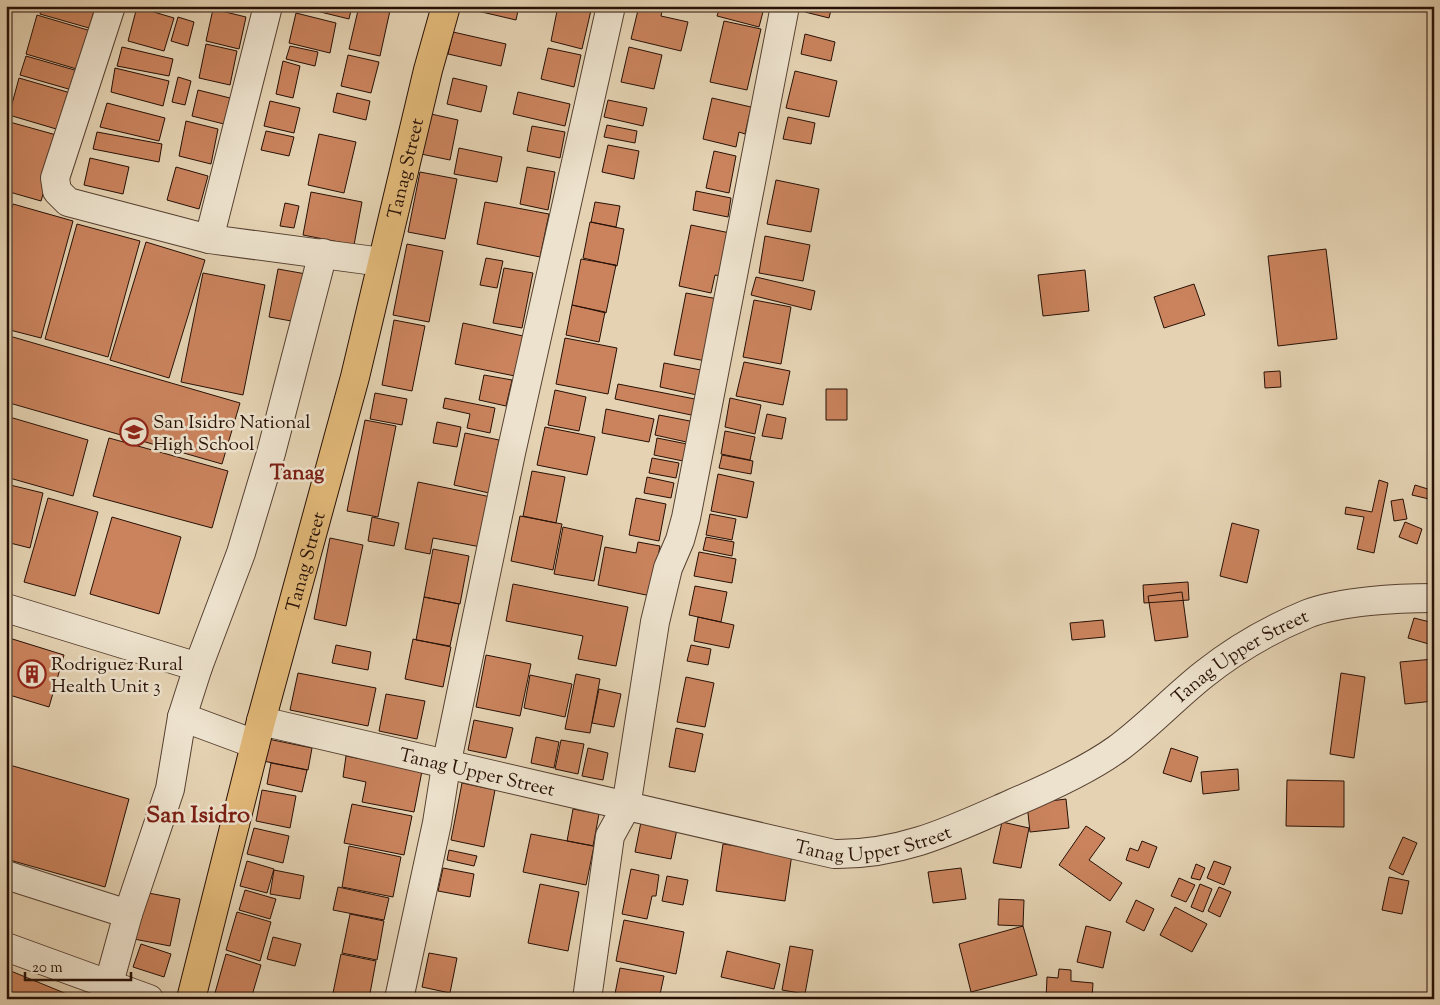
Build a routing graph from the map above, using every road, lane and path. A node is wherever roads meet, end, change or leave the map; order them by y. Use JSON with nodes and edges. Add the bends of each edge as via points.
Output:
{"nodes":[{"id":1,"x":111,"y":6,"type":"edge"},
{"id":2,"x":268,"y":6,"type":"edge"},
{"id":3,"x":446,"y":6,"type":"edge"},
{"id":4,"x":611,"y":6,"type":"edge"},
{"id":5,"x":785,"y":6,"type":"edge"},
{"id":6,"x":209,"y":239,"type":"junction"},
{"id":7,"x":323,"y":253,"type":"junction"},
{"id":8,"x":382,"y":262,"type":"junction"},
{"id":9,"x":1434,"y":598,"type":"edge"},
{"id":10,"x":6,"y":608,"type":"edge"},
{"id":11,"x":198,"y":667,"type":"junction"},
{"id":12,"x":182,"y":717,"type":"junction"},
{"id":13,"x":258,"y":733,"type":"junction"},
{"id":14,"x":446,"y":766,"type":"junction"},
{"id":15,"x":626,"y":807,"type":"junction"},
{"id":16,"x":6,"y":875,"type":"edge"},
{"id":17,"x":128,"y":914,"type":"junction"},
{"id":18,"x":6,"y":947,"type":"edge"},
{"id":19,"x":109,"y":983,"type":"junction"},
{"id":20,"x":149,"y":999,"type":"edge"},
{"id":21,"x":191,"y":999,"type":"edge"},
{"id":22,"x":399,"y":999,"type":"edge"},
{"id":23,"x":587,"y":999,"type":"edge"}],
"edges":[{"from":1,"to":6,"type":"street","via":[[55,178],[57,191],[68,202]]},
{"from":2,"to":6,"type":"street"},
{"from":3,"to":8,"type":"main road","name":"Tanag Street"},
{"from":4,"to":14,"type":"street","via":[[511,453]]},
{"from":5,"to":15,"type":"street","via":[[686,518],[654,622]]},
{"from":6,"to":7,"type":"street"},
{"from":7,"to":8,"type":"street"},
{"from":7,"to":11,"type":"street","via":[[271,453],[241,553]]},
{"from":8,"to":13,"type":"main road","name":"Tanag Street","via":[[355,377]]},
{"from":9,"to":15,"type":"street","name":"Tanag Upper Street","via":[[1363,602],[1308,614],[1254,641],[1204,674],[1116,749],[1046,788],[951,831],[907,845],[866,855],[834,854]]},
{"from":10,"to":11,"type":"street"},
{"from":11,"to":12,"type":"street"},
{"from":12,"to":13,"type":"street","name":"Tanag Upper Street"},
{"from":12,"to":17,"type":"street","via":[[170,789]]},
{"from":13,"to":14,"type":"street","name":"Tanag Upper Street"},
{"from":13,"to":21,"type":"main road","name":"Tanag Street"},
{"from":14,"to":15,"type":"street","name":"Tanag Upper Street"},
{"from":14,"to":22,"type":"street","via":[[437,824]]},
{"from":15,"to":23,"type":"street","via":[[610,836]]},
{"from":16,"to":17,"type":"street"},
{"from":17,"to":19,"type":"street"},
{"from":18,"to":19,"type":"street"},
{"from":19,"to":20,"type":"street"}]}
